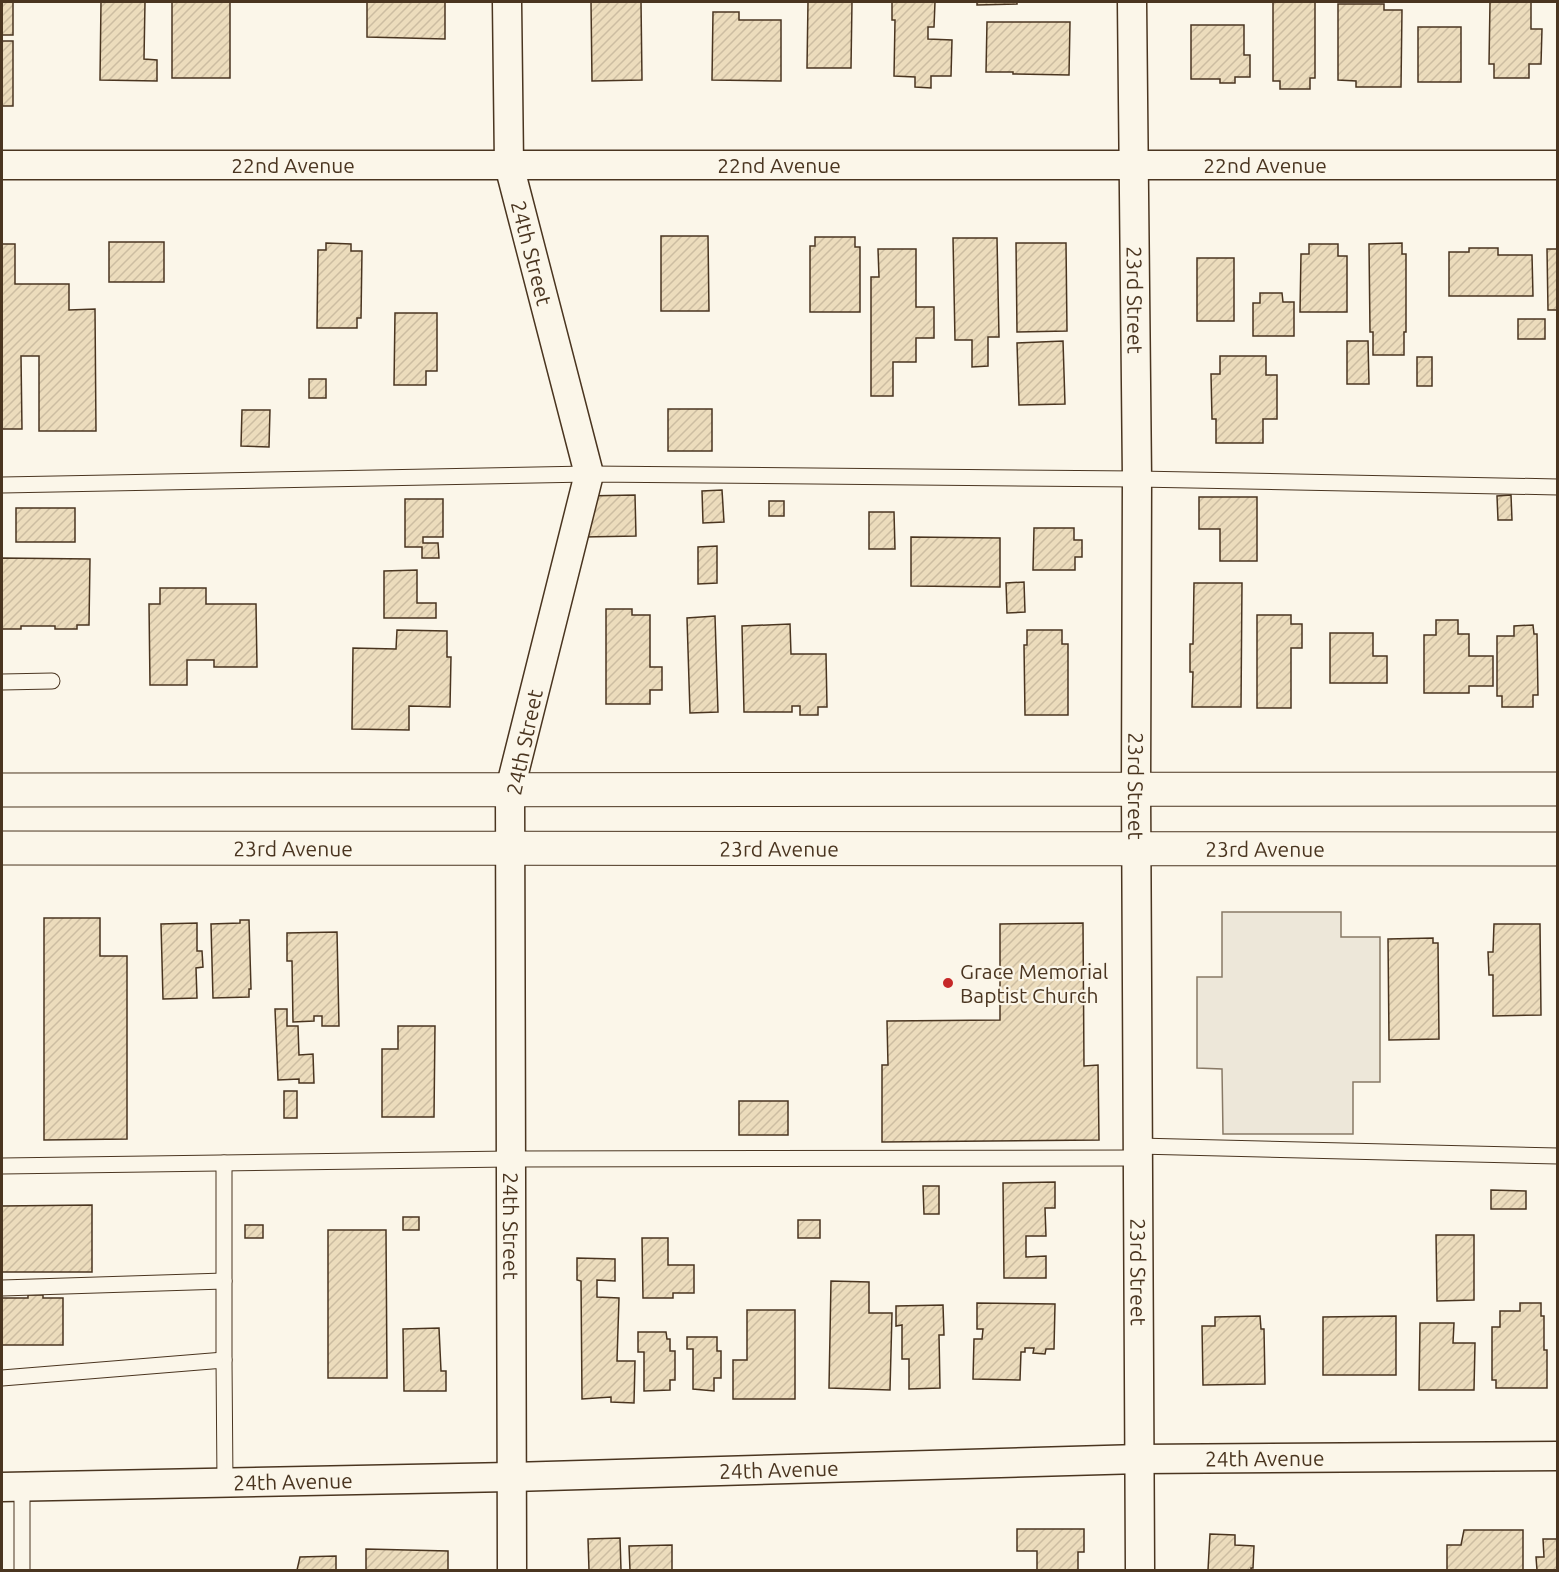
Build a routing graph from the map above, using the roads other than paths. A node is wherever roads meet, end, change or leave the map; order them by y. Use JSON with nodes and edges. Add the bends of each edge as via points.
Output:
{"nodes":[{"id":1,"x":507,"y":2,"type":"edge"},
{"id":2,"x":1132,"y":2,"type":"edge"},
{"id":3,"x":2,"y":165,"type":"edge"},
{"id":4,"x":508,"y":165,"type":"junction"},
{"id":5,"x":1133,"y":165,"type":"junction"},
{"id":6,"x":1557,"y":165,"type":"edge"},
{"id":7,"x":589,"y":474,"type":"junction"},
{"id":8,"x":1137,"y":478,"type":"junction"},
{"id":9,"x":2,"y":485,"type":"edge"},
{"id":10,"x":1557,"y":487,"type":"edge"},
{"id":11,"x":52,"y":681,"type":"dead end"},
{"id":12,"x":2,"y":682,"type":"edge"},
{"id":13,"x":510,"y":789,"type":"junction"},
{"id":14,"x":1136,"y":789,"type":"junction"},
{"id":15,"x":1557,"y":789,"type":"edge"},
{"id":16,"x":2,"y":790,"type":"edge"},
{"id":17,"x":2,"y":848,"type":"edge"},
{"id":18,"x":511,"y":848,"type":"junction"},
{"id":19,"x":1137,"y":849,"type":"junction"},
{"id":20,"x":1557,"y":849,"type":"edge"},
{"id":21,"x":1138,"y":1152,"type":"junction"},
{"id":22,"x":1557,"y":1156,"type":"edge"},
{"id":23,"x":511,"y":1159,"type":"junction"},
{"id":24,"x":224,"y":1163,"type":"junction"},
{"id":25,"x":2,"y":1166,"type":"edge"},
{"id":26,"x":224,"y":1281,"type":"junction"},
{"id":27,"x":2,"y":1288,"type":"edge"},
{"id":28,"x":224,"y":1360,"type":"junction"},
{"id":29,"x":2,"y":1378,"type":"edge"},
{"id":30,"x":1557,"y":1456,"type":"edge"},
{"id":31,"x":1140,"y":1459,"type":"junction"},
{"id":32,"x":512,"y":1477,"type":"junction"},
{"id":33,"x":225,"y":1483,"type":"junction"},
{"id":34,"x":12,"y":1487,"type":"edge"},
{"id":35,"x":22,"y":1570,"type":"edge"},
{"id":36,"x":512,"y":1570,"type":"edge"},
{"id":37,"x":1140,"y":1570,"type":"edge"}],
"edges":[{"from":1,"to":4,"type":"street","name":"24th Street"},
{"from":2,"to":5,"type":"street","name":"23rd Street"},
{"from":3,"to":4,"type":"street","name":"22nd Avenue"},
{"from":4,"to":5,"type":"street","name":"22nd Avenue"},
{"from":4,"to":7,"type":"street","name":"24th Street"},
{"from":5,"to":6,"type":"street","name":"22nd Avenue"},
{"from":5,"to":8,"type":"street","name":"23rd Street"},
{"from":7,"to":8,"type":"lane"},
{"from":7,"to":9,"type":"lane"},
{"from":7,"to":13,"type":"street","name":"24th Street"},
{"from":8,"to":10,"type":"lane"},
{"from":8,"to":14,"type":"street","name":"23rd Street"},
{"from":11,"to":12,"type":"lane"},
{"from":13,"to":14,"type":"street"},
{"from":13,"to":16,"type":"street"},
{"from":13,"to":18,"type":"street","name":"24th Street"},
{"from":14,"to":15,"type":"street"},
{"from":14,"to":19,"type":"street","name":"23rd Street"},
{"from":17,"to":18,"type":"street","name":"23rd Avenue"},
{"from":18,"to":19,"type":"street","name":"23rd Avenue"},
{"from":18,"to":23,"type":"street","name":"24th Street"},
{"from":19,"to":20,"type":"street","name":"23rd Avenue"},
{"from":19,"to":21,"type":"street","name":"23rd Street"},
{"from":21,"to":22,"type":"lane"},
{"from":21,"to":23,"type":"lane"},
{"from":21,"to":31,"type":"street","name":"23rd Street"},
{"from":23,"to":24,"type":"lane"},
{"from":23,"to":32,"type":"street","name":"24th Street"},
{"from":24,"to":25,"type":"lane"},
{"from":24,"to":26,"type":"lane"},
{"from":26,"to":27,"type":"lane"},
{"from":26,"to":28,"type":"lane"},
{"from":28,"to":29,"type":"lane"},
{"from":28,"to":33,"type":"lane"},
{"from":30,"to":31,"type":"street","name":"24th Avenue"},
{"from":31,"to":32,"type":"street","name":"24th Avenue"},
{"from":31,"to":37,"type":"street","name":"23rd Street"},
{"from":32,"to":33,"type":"street","name":"24th Avenue"},
{"from":32,"to":36,"type":"street","name":"24th Street"},
{"from":33,"to":34,"type":"street","name":"24th Avenue"},
{"from":34,"to":35,"type":"lane"}]}
